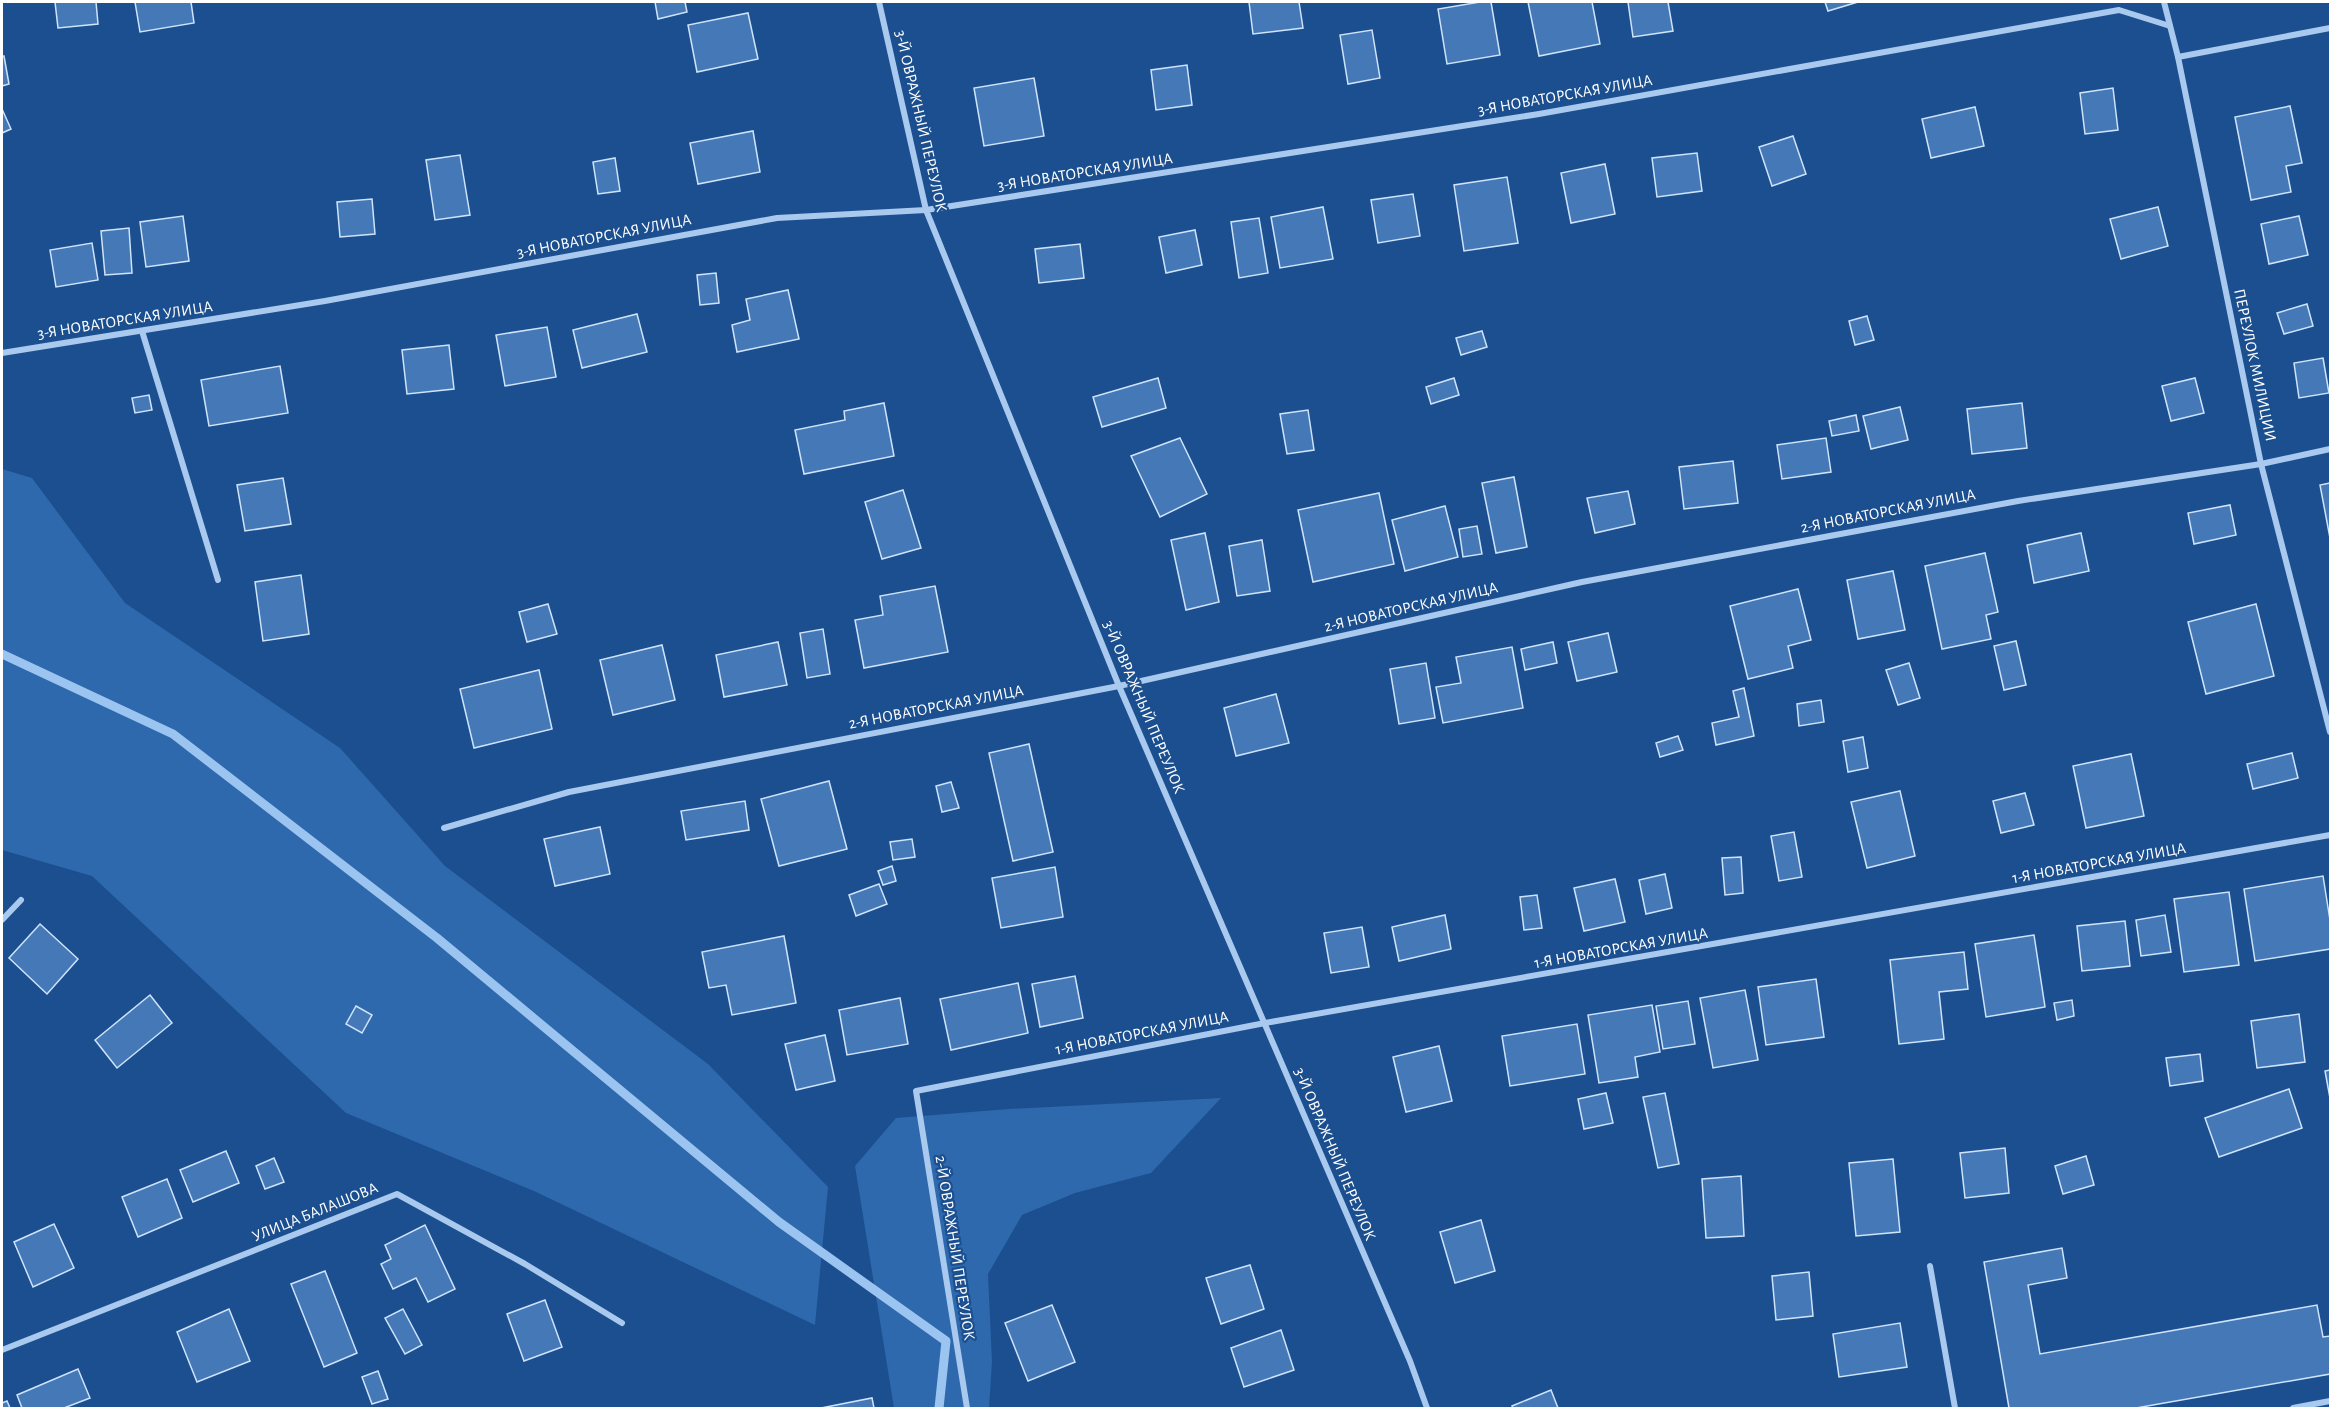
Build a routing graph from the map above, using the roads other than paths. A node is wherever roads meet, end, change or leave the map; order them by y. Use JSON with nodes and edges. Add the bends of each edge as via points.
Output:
{"nodes":[{"id":1,"x":879,"y":2,"type":"edge"},
{"id":2,"x":2164,"y":2,"type":"edge"},
{"id":3,"x":2170,"y":26,"type":"junction"},
{"id":4,"x":2331,"y":28,"type":"edge"},
{"id":5,"x":2178,"y":57,"type":"junction"},
{"id":6,"x":926,"y":210,"type":"junction"},
{"id":7,"x":142,"y":331,"type":"junction"},
{"id":8,"x":2,"y":353,"type":"edge"},
{"id":9,"x":2331,"y":449,"type":"edge"},
{"id":10,"x":2261,"y":464,"type":"junction"},
{"id":11,"x":218,"y":580,"type":"dead end"},
{"id":12,"x":1119,"y":686,"type":"junction"},
{"id":13,"x":2331,"y":732,"type":"edge"},
{"id":14,"x":444,"y":828,"type":"dead end"},
{"id":15,"x":2331,"y":835,"type":"edge"},
{"id":16,"x":21,"y":900,"type":"dead end"},
{"id":17,"x":2,"y":920,"type":"edge"},
{"id":18,"x":1265,"y":1023,"type":"junction"},
{"id":19,"x":916,"y":1092,"type":"joint"},
{"id":20,"x":1930,"y":1266,"type":"dead end"},
{"id":21,"x":622,"y":1323,"type":"dead end"},
{"id":22,"x":2,"y":1350,"type":"edge"},
{"id":23,"x":2331,"y":1401,"type":"edge"},
{"id":24,"x":967,"y":1408,"type":"edge"},
{"id":25,"x":1427,"y":1408,"type":"edge"},
{"id":26,"x":1955,"y":1408,"type":"edge"},
{"id":27,"x":2293,"y":1408,"type":"edge"}],
"edges":[{"from":1,"to":6,"type":"street","name":"3-Й ОВРАЖНЫЙ ПЕРЕУЛОК"},
{"from":2,"to":3,"type":"street","name":"ПЕРЕУЛОК МИЛИЦИИ"},
{"from":3,"to":5,"type":"street","name":"ПЕРЕУЛОК МИЛИЦИИ"},
{"from":3,"to":6,"type":"street","name":"3-Я НОВАТОРСКАЯ УЛИЦА","via":[[2119,10],[1539,114]]},
{"from":4,"to":5,"type":"street"},
{"from":5,"to":10,"type":"street","name":"ПЕРЕУЛОК МИЛИЦИИ"},
{"from":6,"to":7,"type":"street","name":"3-Я НОВАТОРСКАЯ УЛИЦА","via":[[777,218],[325,302]]},
{"from":6,"to":12,"type":"street","name":"3-Й ОВРАЖНЫЙ ПЕРЕУЛОК"},
{"from":7,"to":8,"type":"street","name":"3-Я НОВАТОРСКАЯ УЛИЦА"},
{"from":7,"to":11,"type":"street"},
{"from":9,"to":10,"type":"street","name":"2-Я НОВАТОРСКАЯ УЛИЦА"},
{"from":10,"to":12,"type":"street","name":"2-Я НОВАТОРСКАЯ УЛИЦА","via":[[2018,501],[1582,582]]},
{"from":10,"to":13,"type":"street","name":"ПЕРЕУЛОК МИЛИЦИИ"},
{"from":12,"to":14,"type":"street","name":"2-Я НОВАТОРСКАЯ УЛИЦА","via":[[569,792]]},
{"from":12,"to":18,"type":"street","name":"3-Й ОВРАЖНЫЙ ПЕРЕУЛОК"},
{"from":15,"to":18,"type":"street","name":"1-Я НОВАТОРСКАЯ УЛИЦА"},
{"from":16,"to":17,"type":"street"},
{"from":18,"to":19,"type":"street","name":"1-Я НОВАТОРСКАЯ УЛИЦА"},
{"from":18,"to":25,"type":"street","name":"3-Й ОВРАЖНЫЙ ПЕРЕУЛОК"},
{"from":19,"to":24,"type":"street","name":"2-Й ОВРАЖНЫЙ ПЕРЕУЛОК"},
{"from":20,"to":26,"type":"street"},
{"from":21,"to":22,"type":"street","name":"УЛИЦА БАЛАШОВА","via":[[397,1194]]},
{"from":23,"to":27,"type":"street"}]}
